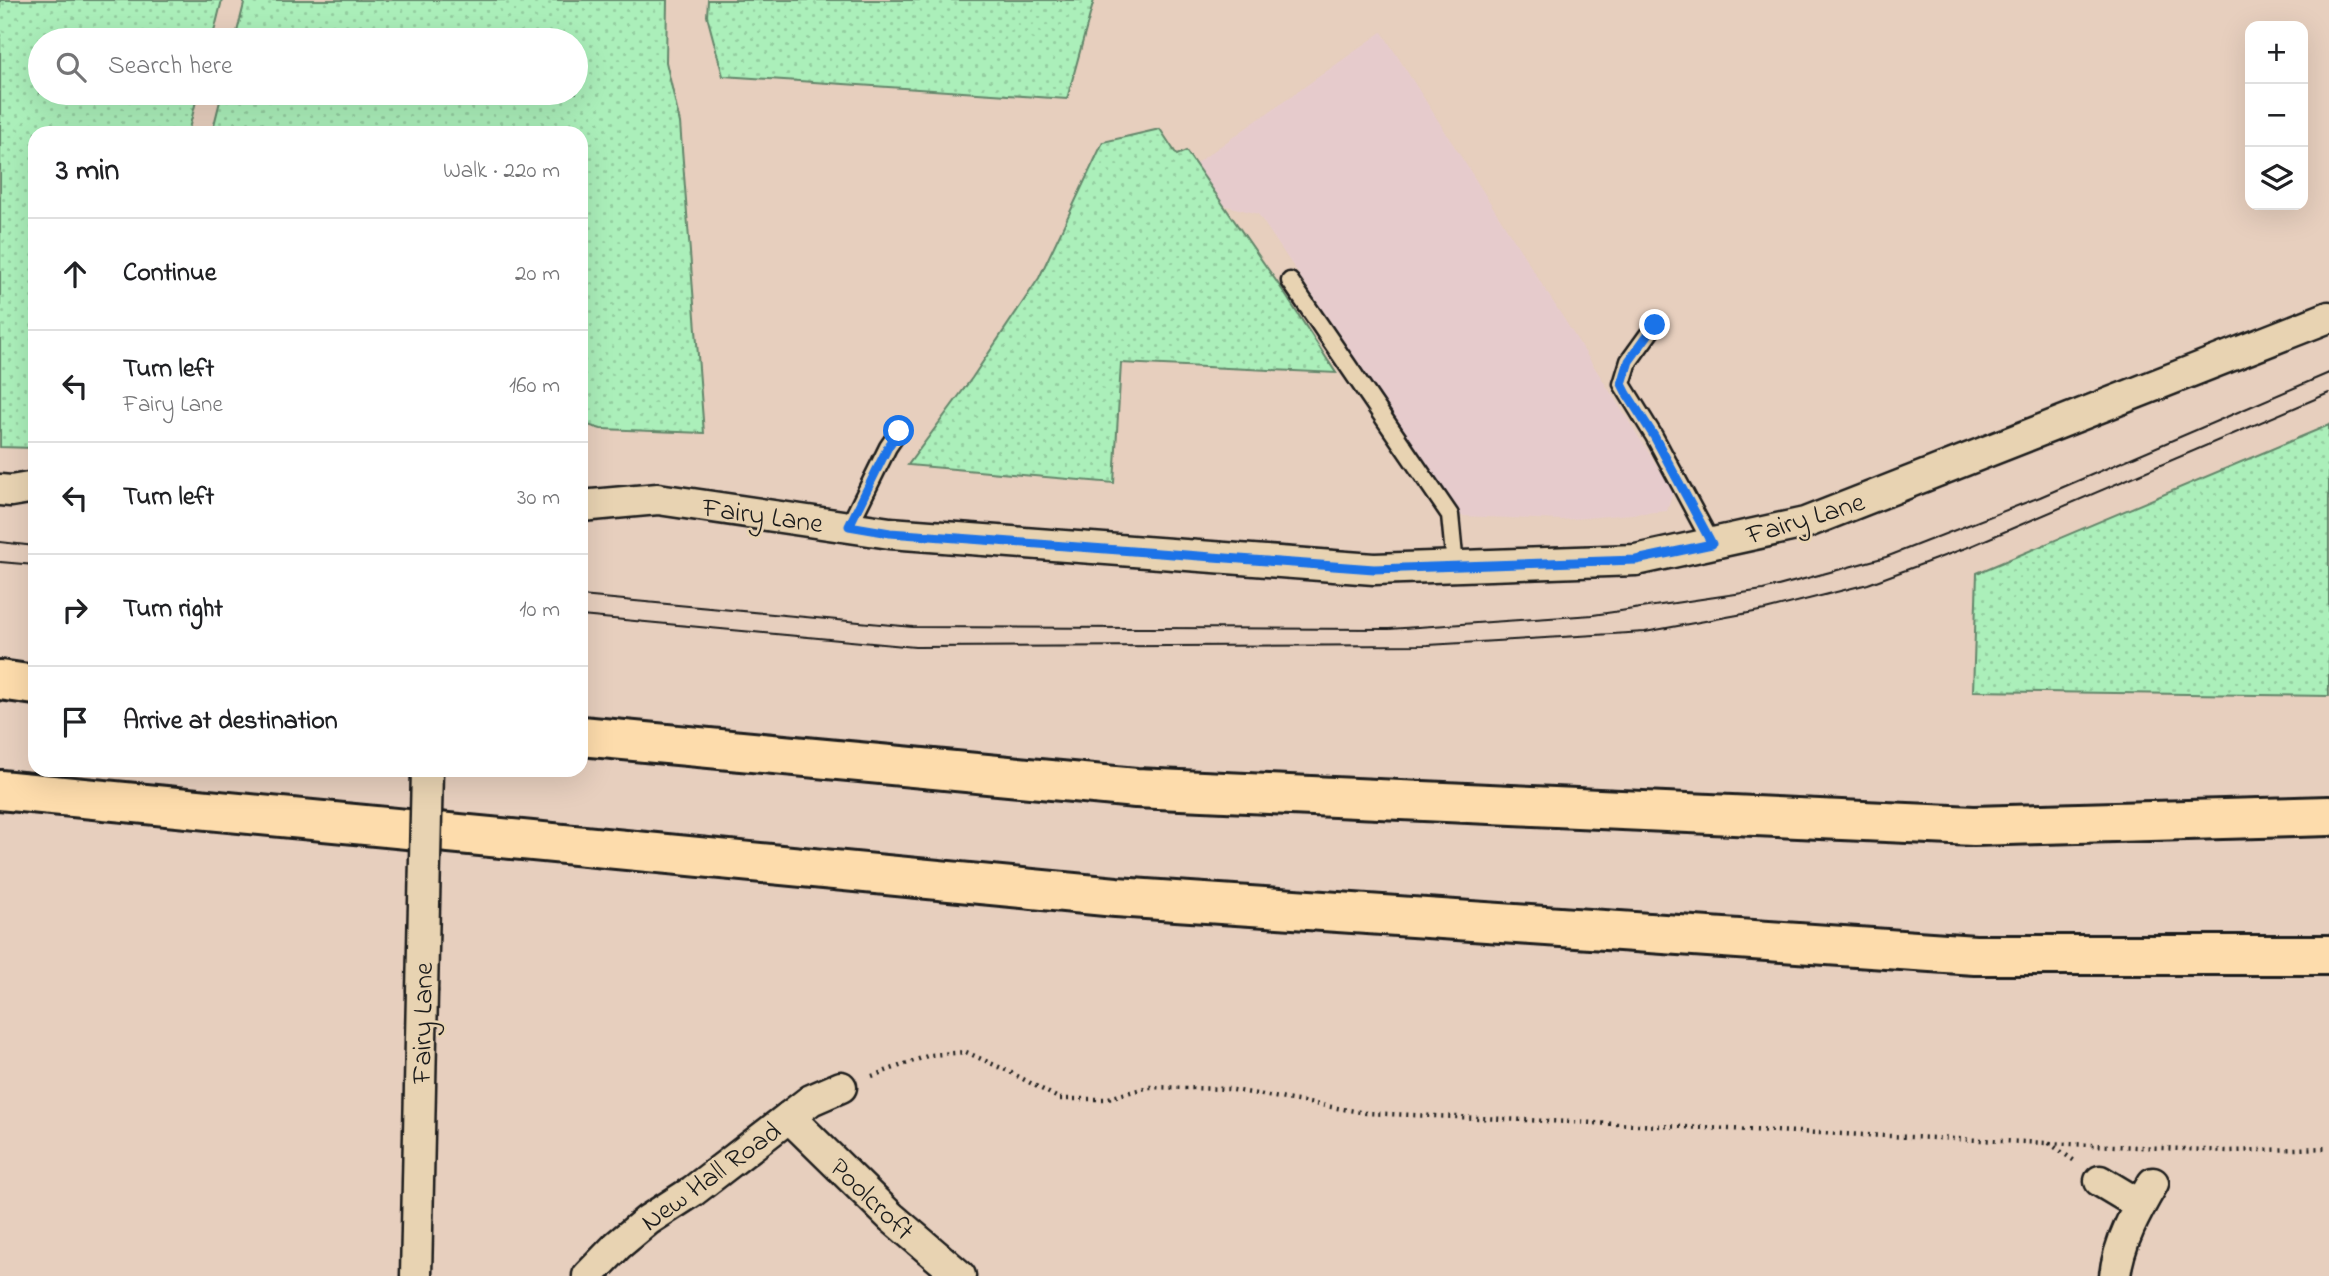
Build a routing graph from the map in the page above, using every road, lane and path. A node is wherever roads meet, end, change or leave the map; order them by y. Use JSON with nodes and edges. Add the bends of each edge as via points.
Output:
{"nodes":[{"id":1,"x":1290,"y":281,"type":"dead end"},
{"id":2,"x":2329,"y":317,"type":"edge"},
{"id":3,"x":1655,"y":325,"type":"dead end"},
{"id":4,"x":899,"y":431,"type":"dead end"},
{"id":5,"x":28,"y":488,"type":"edge"},
{"id":6,"x":0,"y":490,"type":"edge"},
{"id":7,"x":588,"y":505,"type":"edge"},
{"id":8,"x":849,"y":526,"type":"junction"},
{"id":9,"x":1712,"y":544,"type":"junction"},
{"id":10,"x":1455,"y":566,"type":"junction"},
{"id":11,"x":0,"y":680,"type":"edge"},
{"id":12,"x":28,"y":684,"type":"edge"},
{"id":13,"x":588,"y":737,"type":"edge"},
{"id":14,"x":427,"y":777,"type":"edge"},
{"id":15,"x":0,"y":790,"type":"edge"},
{"id":16,"x":2329,"y":816,"type":"edge"},
{"id":17,"x":2329,"y":955,"type":"edge"},
{"id":18,"x":841,"y":1087,"type":"joint"},
{"id":19,"x":789,"y":1117,"type":"junction"},
{"id":20,"x":2329,"y":1147,"type":"edge"},
{"id":21,"x":2100,"y":1181,"type":"dead end"},
{"id":22,"x":416,"y":1276,"type":"edge"},
{"id":23,"x":588,"y":1276,"type":"edge"},
{"id":24,"x":960,"y":1276,"type":"edge"},
{"id":25,"x":2115,"y":1276,"type":"edge"}],
"edges":[{"from":1,"to":10,"type":"lane","via":[[1450,515]]},
{"from":2,"to":9,"type":"street","name":"Fairy Lane","via":[[1805,523]]},
{"from":3,"to":9,"type":"lane","via":[[1629,361],[1622,384]]},
{"from":4,"to":8,"type":"lane"},
{"from":5,"to":6,"type":"street"},
{"from":7,"to":8,"type":"street","name":"Fairy Lane","via":[[658,499]]},
{"from":8,"to":10,"type":"street","name":"Fairy Lane","via":[[890,533],[1374,569]]},
{"from":9,"to":10,"type":"street","name":"Fairy Lane","via":[[1636,560]]},
{"from":11,"to":12,"type":"highway"},
{"from":13,"to":16,"type":"highway","via":[[1150,789],[1975,826]]},
{"from":14,"to":22,"type":"street","name":"Fairy Lane","bridge":true},
{"from":15,"to":17,"type":"highway","via":[[1116,897],[1975,955]]},
{"from":18,"to":19,"type":"street","name":"New Hall Road","via":[[811,1100]]},
{"from":18,"to":20,"type":"path","via":[[930,1055],[966,1052],[1060,1099],[1105,1099],[1149,1087],[1228,1088],[1366,1113],[2229,1151]]},
{"from":19,"to":23,"type":"street","name":"New Hall Road","via":[[648,1220]]},
{"from":19,"to":24,"type":"street","name":"Poolcroft","via":[[891,1217]]},
{"from":21,"to":25,"type":"street","via":[[2146,1194],[2124,1242]]}]}
